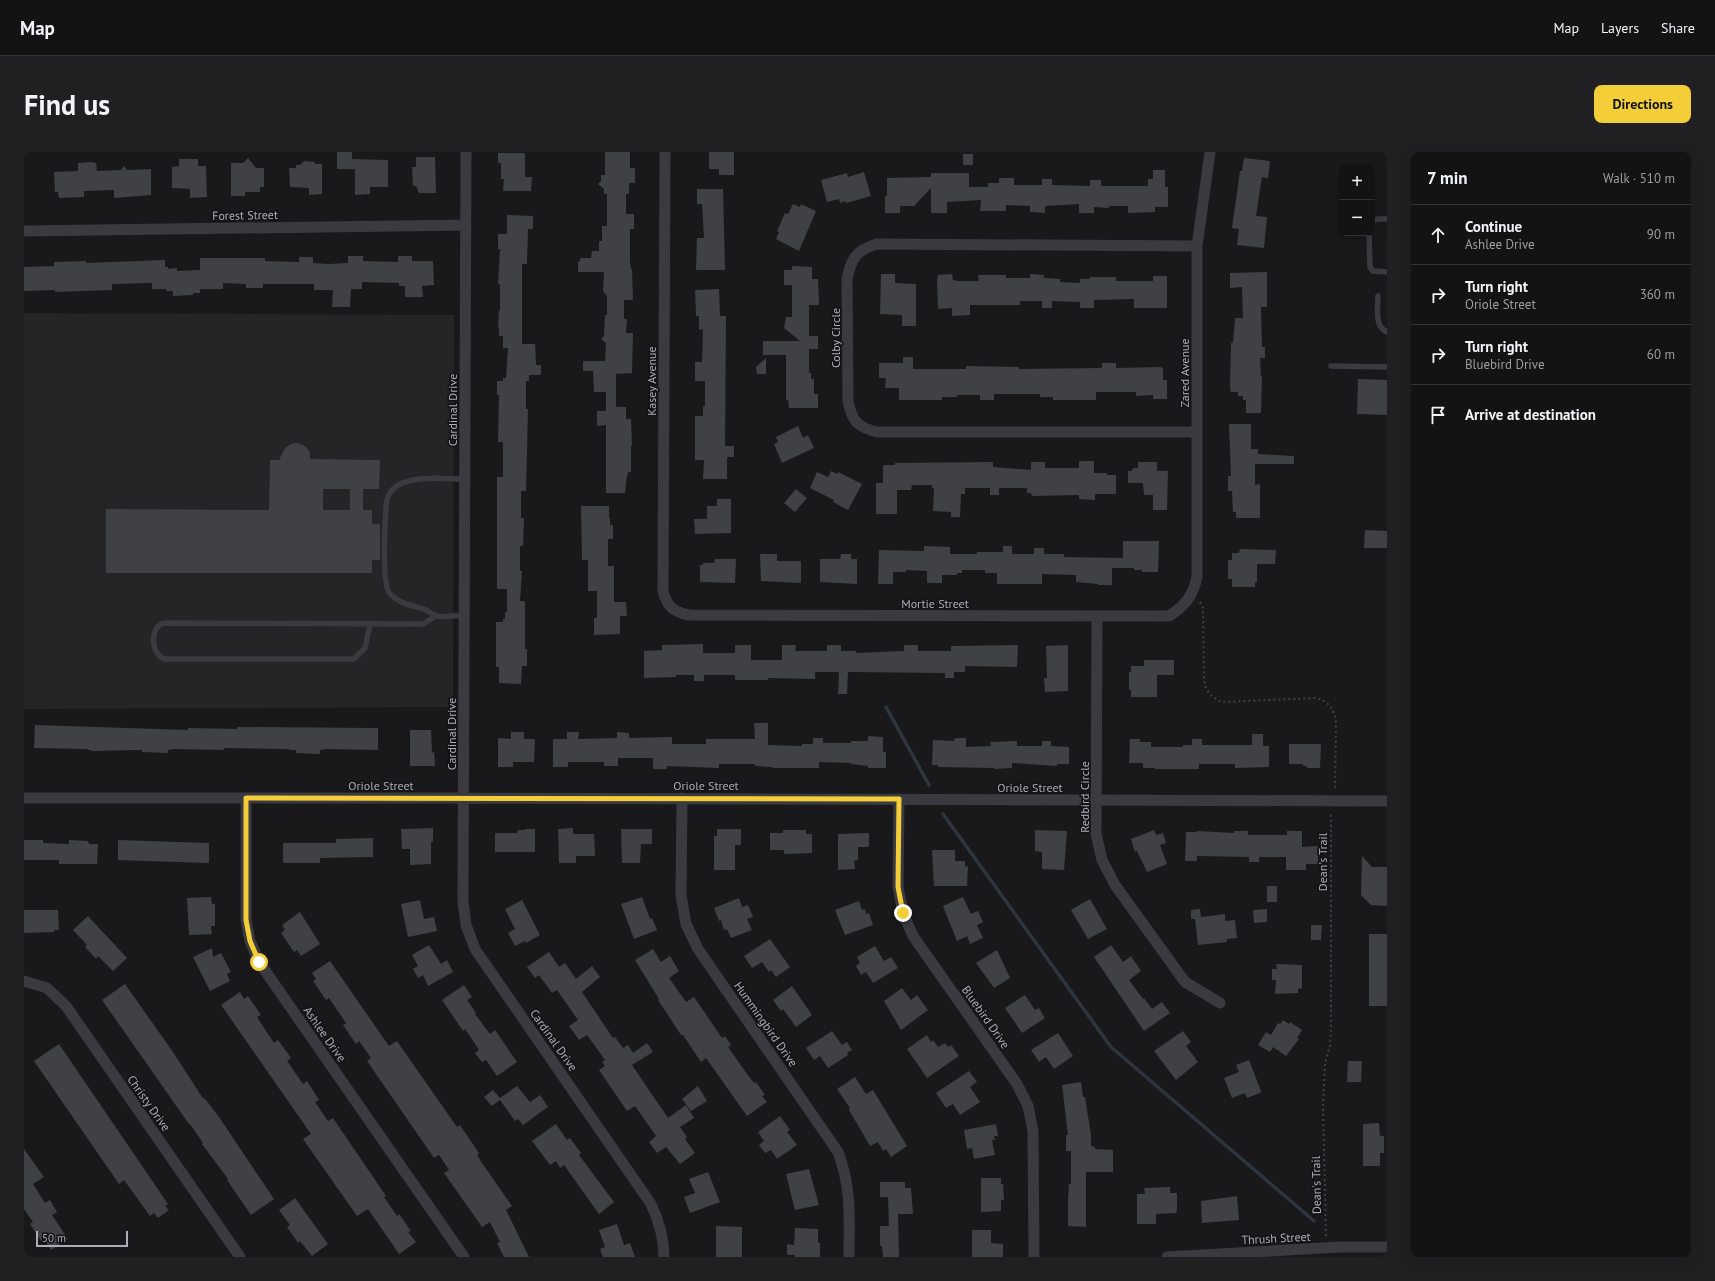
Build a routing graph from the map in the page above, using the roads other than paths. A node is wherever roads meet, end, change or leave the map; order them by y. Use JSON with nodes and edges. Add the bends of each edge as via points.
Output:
{"nodes":[{"id":1,"x":466,"y":152,"type":"edge"},
{"id":2,"x":664,"y":152,"type":"edge"},
{"id":3,"x":1210,"y":152,"type":"edge"},
{"id":4,"x":1387,"y":219,"type":"edge"},
{"id":5,"x":1375,"y":220,"type":"edge"},
{"id":6,"x":466,"y":225,"type":"junction"},
{"id":7,"x":24,"y":231,"type":"edge"},
{"id":8,"x":1369,"y":236,"type":"edge"},
{"id":9,"x":1197,"y":246,"type":"junction"},
{"id":10,"x":1387,"y":272,"type":"edge"},
{"id":11,"x":1378,"y":296,"type":"dead end"},
{"id":12,"x":1387,"y":332,"type":"edge"},
{"id":13,"x":1331,"y":366,"type":"dead end"},
{"id":14,"x":1387,"y":366,"type":"edge"},
{"id":15,"x":1196,"y":432,"type":"junction"},
{"id":16,"x":465,"y":479,"type":"junction"},
{"id":17,"x":1196,"y":598,"type":"joint"},
{"id":18,"x":670,"y":608,"type":"joint"},
{"id":19,"x":464,"y":615,"type":"junction"},
{"id":20,"x":436,"y":616,"type":"junction"},
{"id":21,"x":1097,"y":617,"type":"junction"},
{"id":22,"x":370,"y":625,"type":"junction"},
{"id":23,"x":24,"y":798,"type":"edge"},
{"id":24,"x":246,"y":798,"type":"junction"},
{"id":25,"x":463,"y":798,"type":"junction"},
{"id":26,"x":682,"y":798,"type":"junction"},
{"id":27,"x":899,"y":799,"type":"junction"},
{"id":28,"x":1097,"y":800,"type":"junction"},
{"id":29,"x":1387,"y":801,"type":"edge"},
{"id":30,"x":24,"y":981,"type":"edge"},
{"id":31,"x":1220,"y":1003,"type":"dead end"},
{"id":32,"x":1387,"y":1247,"type":"edge"},
{"id":33,"x":240,"y":1257,"type":"edge"},
{"id":34,"x":464,"y":1257,"type":"edge"},
{"id":35,"x":664,"y":1257,"type":"edge"},
{"id":36,"x":849,"y":1257,"type":"edge"},
{"id":37,"x":1034,"y":1257,"type":"edge"},
{"id":38,"x":1167,"y":1257,"type":"edge"}],
"edges":[{"from":1,"to":6,"type":"street","name":"Cardinal Drive"},
{"from":2,"to":18,"type":"street","name":"Kasey Avenue","via":[[663,591]]},
{"from":3,"to":9,"type":"street","name":"Zared Avenue"},
{"from":4,"to":5,"type":"lane"},
{"from":6,"to":7,"type":"street","name":"Forest Street"},
{"from":6,"to":16,"type":"street","name":"Cardinal Drive"},
{"from":8,"to":10,"type":"lane","via":[[1372,271]]},
{"from":9,"to":15,"type":"street","name":"Zared Avenue"},
{"from":9,"to":15,"type":"street","name":"Colby Circle","via":[[877,244],[865,248],[855,256],[847,279],[848,401],[850,412],[856,422],[865,429],[877,432]]},
{"from":11,"to":12,"type":"lane","via":[[1378,323],[1381,329]]},
{"from":13,"to":14,"type":"lane"},
{"from":15,"to":17,"type":"street","name":"Zared Avenue"},
{"from":16,"to":19,"type":"street","name":"Cardinal Drive"},
{"from":16,"to":20,"type":"lane","via":[[409,481],[393,489],[388,495],[386,585],[389,592],[405,605],[425,609]]},
{"from":17,"to":21,"type":"street","name":"Mortie Street","via":[[1169,616]]},
{"from":18,"to":21,"type":"street","name":"Mortie Street","via":[[689,615]]},
{"from":19,"to":20,"type":"lane"},
{"from":19,"to":25,"type":"street","name":"Cardinal Drive"},
{"from":20,"to":22,"type":"lane","via":[[424,624]]},
{"from":21,"to":28,"type":"street","name":"Redbird Circle"},
{"from":22,"to":22,"type":"lane","via":[[159,624],[154,634],[155,648],[160,658],[165,659],[354,659],[365,648]]},
{"from":23,"to":24,"type":"street","name":"Oriole Street"},
{"from":24,"to":25,"type":"street","name":"Oriole Street"},
{"from":24,"to":34,"type":"street","name":"Ashlee Drive","via":[[246,920],[250,941],[259,962]]},
{"from":25,"to":26,"type":"street","name":"Oriole Street"},
{"from":25,"to":35,"type":"street","name":"Cardinal Drive","via":[[463,901],[466,925],[475,949],[651,1204],[660,1224]]},
{"from":26,"to":27,"type":"street","name":"Oriole Street"},
{"from":26,"to":36,"type":"street","name":"Hummingbird Drive","via":[[681,895],[686,924],[698,949],[838,1152],[849,1191]]},
{"from":27,"to":28,"type":"street","name":"Oriole Street"},
{"from":27,"to":37,"type":"street","name":"Bluebird Drive","via":[[898,887],[903,913],[913,936],[1017,1084],[1028,1106],[1033,1131]]},
{"from":28,"to":29,"type":"street","name":"Oriole Street"},
{"from":28,"to":31,"type":"street","name":"Redbird Circle","via":[[1096,834],[1102,860],[1115,885],[1185,982]]},
{"from":30,"to":33,"type":"street","name":"Christy Drive","via":[[47,988],[66,1006]]},
{"from":32,"to":38,"type":"street","name":"Thrush Street","via":[[1339,1247]]}]}
